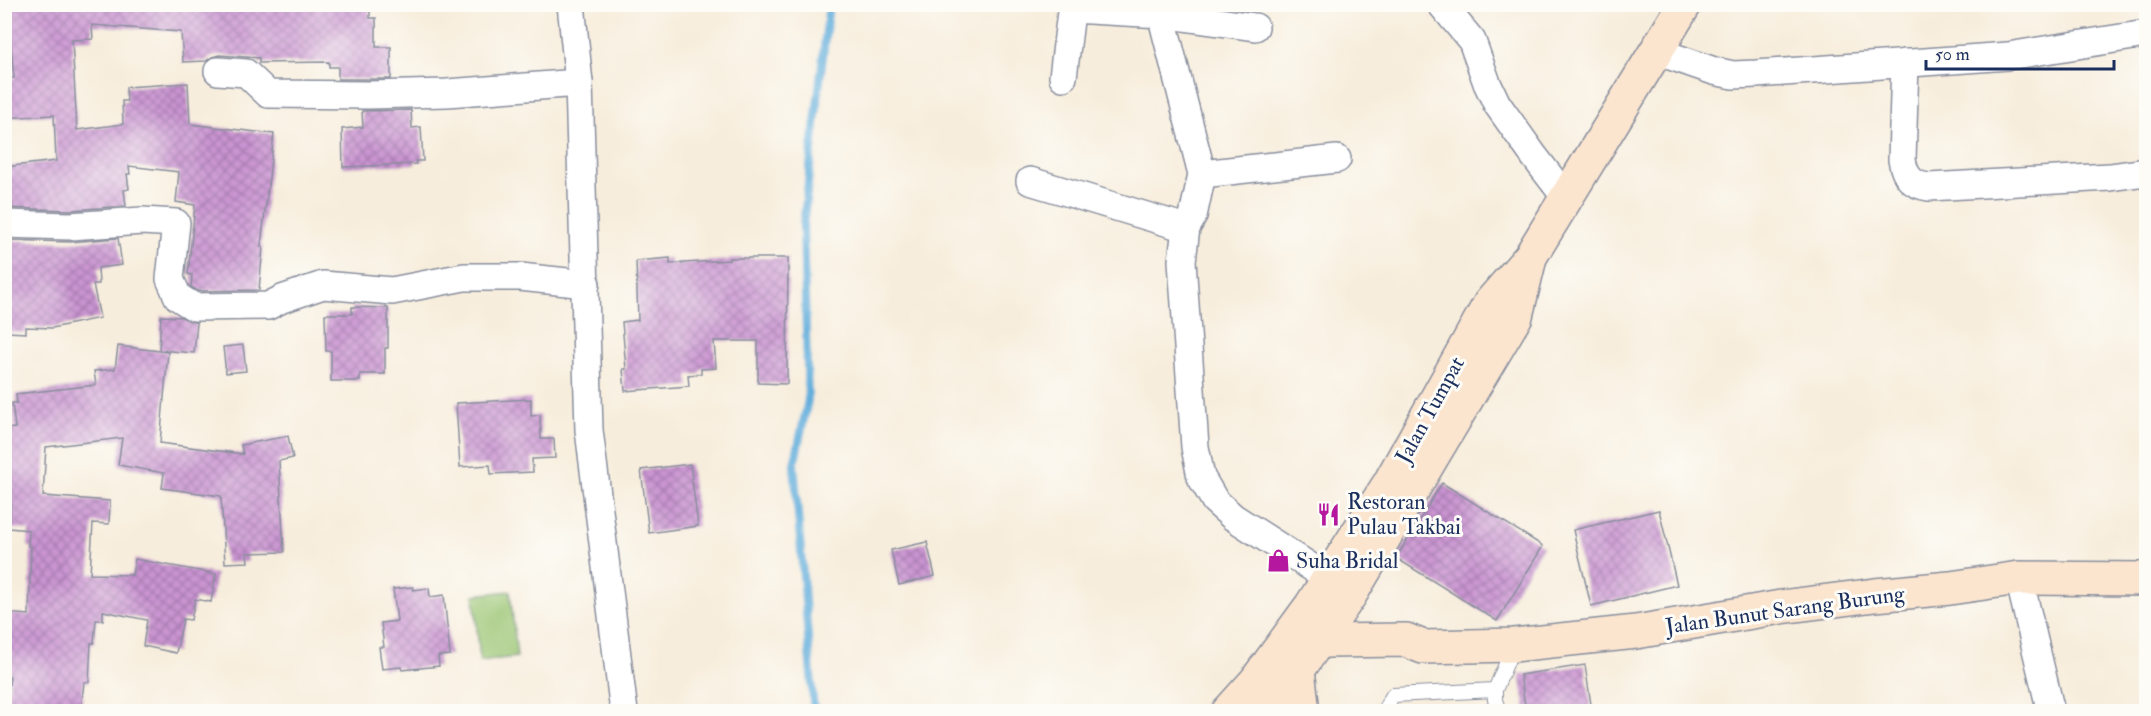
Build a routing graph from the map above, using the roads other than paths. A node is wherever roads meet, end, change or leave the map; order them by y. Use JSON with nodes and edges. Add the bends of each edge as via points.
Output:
{"nodes":[{"id":1,"x":570,"y":4,"type":"edge"},
{"id":2,"x":1441,"y":4,"type":"edge"},
{"id":3,"x":1685,"y":4,"type":"edge"},
{"id":4,"x":1071,"y":7,"type":"edge"},
{"id":5,"x":1161,"y":14,"type":"junction"},
{"id":6,"x":1255,"y":27,"type":"dead end"},
{"id":7,"x":2146,"y":34,"type":"edge"},
{"id":8,"x":1656,"y":51,"type":"junction"},
{"id":9,"x":1905,"y":63,"type":"junction"},
{"id":10,"x":218,"y":72,"type":"dead end"},
{"id":11,"x":1063,"y":77,"type":"dead end"},
{"id":12,"x":579,"y":83,"type":"junction"},
{"id":13,"x":1337,"y":159,"type":"dead end"},
{"id":14,"x":2146,"y":172,"type":"edge"},
{"id":15,"x":1202,"y":174,"type":"junction"},
{"id":16,"x":1030,"y":181,"type":"dead end"},
{"id":17,"x":1567,"y":199,"type":"junction"},
{"id":18,"x":4,"y":224,"type":"edge"},
{"id":19,"x":1186,"y":228,"type":"junction"},
{"id":20,"x":1530,"y":257,"type":"junction"},
{"id":21,"x":586,"y":284,"type":"junction"},
{"id":22,"x":1389,"y":484,"type":"junction"},
{"id":23,"x":1314,"y":569,"type":"junction"},
{"id":24,"x":2019,"y":578,"type":"junction"},
{"id":25,"x":2146,"y":579,"type":"edge"},
{"id":26,"x":1342,"y":607,"type":"junction"},
{"id":27,"x":1372,"y":641,"type":"junction"},
{"id":28,"x":1514,"y":645,"type":"junction"},
{"id":29,"x":1423,"y":647,"type":"junction"},
{"id":30,"x":1300,"y":648,"type":"junction"},
{"id":31,"x":1495,"y":690,"type":"junction"},
{"id":32,"x":1256,"y":704,"type":"edge"},
{"id":33,"x":624,"y":711,"type":"edge"},
{"id":34,"x":1213,"y":711,"type":"edge"},
{"id":35,"x":1303,"y":711,"type":"edge"},
{"id":36,"x":1383,"y":711,"type":"edge"},
{"id":37,"x":1499,"y":711,"type":"edge"},
{"id":38,"x":2051,"y":711,"type":"edge"}],
"edges":[{"from":1,"to":12,"type":"street"},
{"from":2,"to":17,"type":"street","via":[[1472,41],[1497,104]]},
{"from":3,"to":8,"type":"main road","name":"Jalan Tumpat"},
{"from":4,"to":5,"type":"street"},
{"from":4,"to":11,"type":"street"},
{"from":5,"to":6,"type":"street"},
{"from":5,"to":15,"type":"street"},
{"from":7,"to":9,"type":"street","via":[[2008,56]]},
{"from":8,"to":9,"type":"street","via":[[1733,75]]},
{"from":8,"to":17,"type":"main road","name":"Jalan Tumpat"},
{"from":9,"to":14,"type":"street","via":[[1902,160],[1904,171],[1919,186]]},
{"from":10,"to":12,"type":"street","via":[[246,73],[267,94],[447,93]]},
{"from":12,"to":21,"type":"street"},
{"from":13,"to":15,"type":"street"},
{"from":15,"to":19,"type":"street","via":[[1193,216]]},
{"from":16,"to":19,"type":"street"},
{"from":17,"to":20,"type":"main road","name":"Jalan Tumpat"},
{"from":18,"to":21,"type":"street","via":[[176,223],[170,279],[178,297],[194,307],[268,306],[323,285],[392,291],[464,277],[520,277]]},
{"from":19,"to":23,"type":"street","via":[[1182,261],[1185,318],[1201,477],[1215,501],[1233,517]]},
{"from":20,"to":22,"type":"main road","name":"Jalan Tumpat","via":[[1490,303]]},
{"from":20,"to":26,"type":"main road","name":"Jalan Tumpat","via":[[1516,316]]},
{"from":21,"to":33,"type":"street","via":[[589,430]]},
{"from":22,"to":23,"type":"main road","via":[[1353,520]]},
{"from":22,"to":30,"type":"main road","name":"Jalan Tumpat","via":[[1311,606]]},
{"from":23,"to":34,"type":"main road"},
{"from":24,"to":25,"type":"main road","name":"Jalan Bunut Sarang Burung"},
{"from":24,"to":28,"type":"main road","name":"Jalan Bunut Sarang Burung","via":[[1781,607],[1636,632]]},
{"from":24,"to":38,"type":"street"},
{"from":26,"to":27,"type":"main road","via":[[1347,624],[1357,636]]},
{"from":26,"to":30,"type":"main road","name":"Jalan Tumpat"},
{"from":27,"to":29,"type":"main road","name":"Jalan Bunut Sarang Burung","via":[[1406,640]]},
{"from":27,"to":30,"type":"main road","name":"Jalan Bunut Sarang Burung","via":[[1328,641]]},
{"from":28,"to":29,"type":"main road","name":"Jalan Bunut Sarang Burung"},
{"from":28,"to":31,"type":"lane"},
{"from":29,"to":30,"type":"main road","name":"Jalan Bunut Sarang Burung","via":[[1407,656],[1359,659]]},
{"from":30,"to":32,"type":"main road","name":"Jalan Tumpat"},
{"from":30,"to":35,"type":"main road"},
{"from":31,"to":36,"type":"lane","via":[[1393,695]]},
{"from":31,"to":37,"type":"lane"}]}
